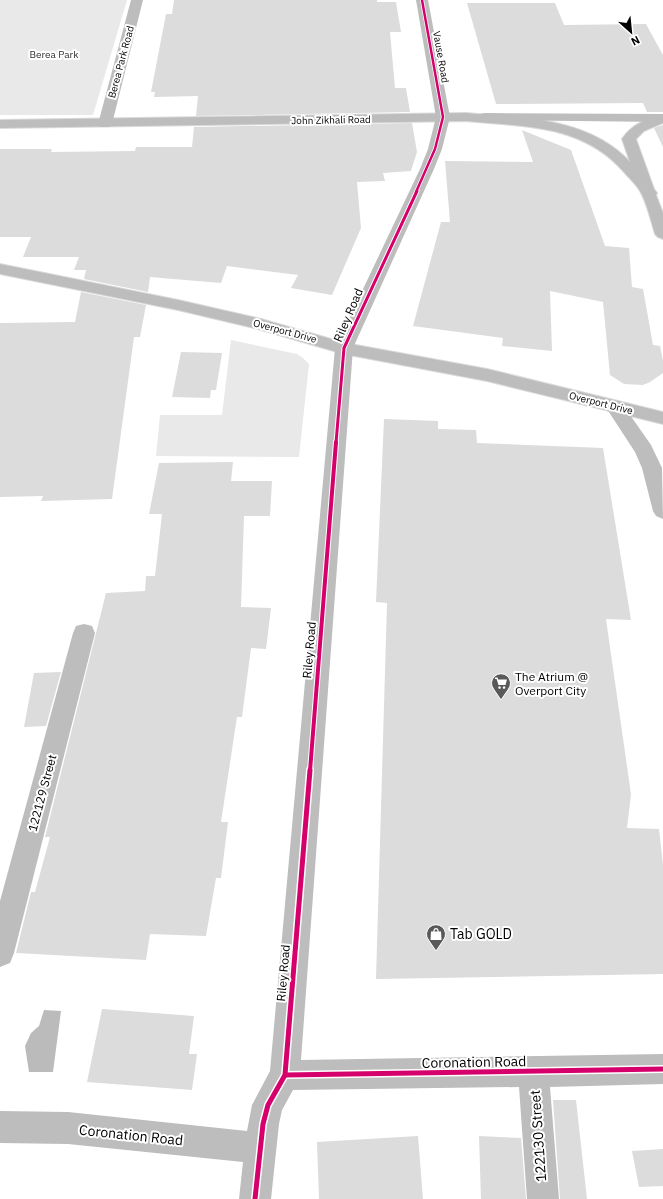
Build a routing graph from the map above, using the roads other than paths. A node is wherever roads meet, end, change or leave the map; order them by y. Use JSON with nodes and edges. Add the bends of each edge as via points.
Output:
{"nodes":[{"id":1,"x":137,"y":0,"type":"edge"},
{"id":2,"x":422,"y":0,"type":"edge"},
{"id":3,"x":443,"y":117,"type":"junction"},
{"id":4,"x":466,"y":117,"type":"junction"},
{"id":5,"x":663,"y":118,"type":"edge"},
{"id":6,"x":0,"y":124,"type":"edge"},
{"id":7,"x":105,"y":124,"type":"junction"},
{"id":8,"x":650,"y":193,"type":"junction"},
{"id":9,"x":663,"y":234,"type":"edge"},
{"id":10,"x":0,"y":269,"type":"edge"},
{"id":11,"x":344,"y":348,"type":"junction"},
{"id":12,"x":614,"y":406,"type":"junction"},
{"id":13,"x":663,"y":418,"type":"edge"},
{"id":14,"x":663,"y":450,"type":"edge"},
{"id":15,"x":652,"y":468,"type":"junction"},
{"id":16,"x":663,"y":511,"type":"edge"},
{"id":17,"x":84,"y":633,"type":"dead end"},
{"id":18,"x":0,"y":953,"type":"edge"},
{"id":19,"x":663,"y":1069,"type":"edge"},
{"id":20,"x":533,"y":1072,"type":"junction"},
{"id":21,"x":285,"y":1076,"type":"junction"},
{"id":22,"x":0,"y":1128,"type":"edge"},
{"id":23,"x":261,"y":1148,"type":"junction"},
{"id":24,"x":255,"y":1199,"type":"edge"},
{"id":25,"x":543,"y":1199,"type":"edge"}],
"edges":[{"from":1,"to":7,"type":"street","name":"Berea Park Road"},
{"from":2,"to":3,"type":"street","name":"Vause Road"},
{"from":3,"to":4,"type":"street","name":"John Zikhali Road"},
{"from":3,"to":7,"type":"street","name":"John Zikhali Road"},
{"from":3,"to":11,"type":"street","name":"Riley Road","via":[[427,169]]},
{"from":4,"to":5,"type":"street","name":"John Zikhali Road"},
{"from":4,"to":8,"type":"street","via":[[539,124],[592,139],[612,152]]},
{"from":5,"to":8,"type":"street","via":[[632,132],[629,139]]},
{"from":6,"to":7,"type":"street","name":"John Zikhali Road"},
{"from":8,"to":9,"type":"street"},
{"from":10,"to":11,"type":"street","name":"Overport Drive","via":[[261,324]]},
{"from":11,"to":12,"type":"street","name":"Overport Drive","via":[[487,375]]},
{"from":11,"to":21,"type":"street","name":"Riley Road"},
{"from":12,"to":13,"type":"street","name":"Overport Drive"},
{"from":12,"to":15,"type":"street","via":[[644,450]]},
{"from":14,"to":15,"type":"street"},
{"from":15,"to":16,"type":"street"},
{"from":17,"to":18,"type":"street","name":"122129 Street"},
{"from":19,"to":20,"type":"street","name":"Coronation Road"},
{"from":20,"to":21,"type":"street","name":"Coronation Road"},
{"from":20,"to":25,"type":"street","name":"122130 Street"},
{"from":21,"to":23,"type":"street","name":"Riley Road","via":[[268,1105]]},
{"from":22,"to":23,"type":"street","name":"Coronation Road","via":[[68,1128]]},
{"from":23,"to":24,"type":"street","name":"Riley Road"}]}
